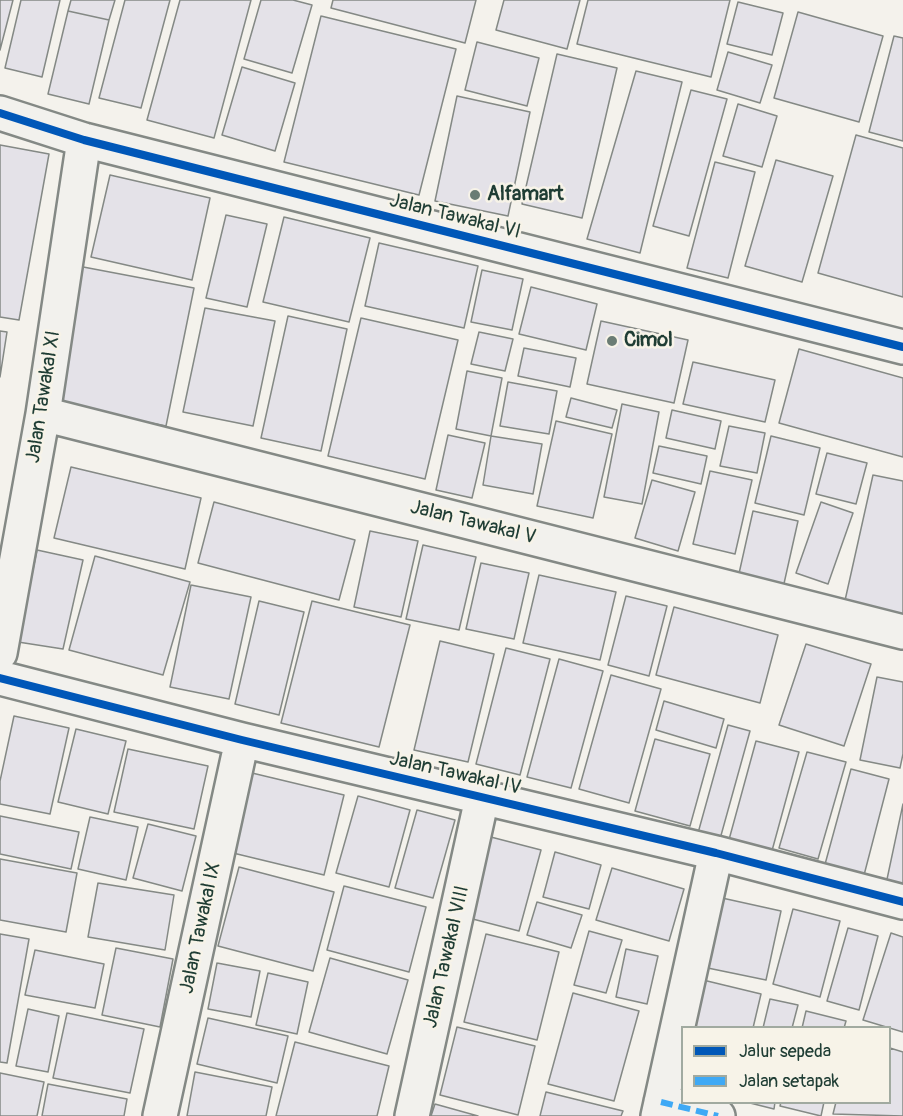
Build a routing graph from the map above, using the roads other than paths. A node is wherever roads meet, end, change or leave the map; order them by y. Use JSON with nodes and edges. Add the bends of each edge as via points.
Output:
{"nodes":[{"id":1,"x":0,"y":113,"type":"edge"},
{"id":2,"x":84,"y":140,"type":"junction"},
{"id":3,"x":903,"y":347,"type":"edge"},
{"id":4,"x":43,"y":414,"type":"junction"},
{"id":5,"x":903,"y":632,"type":"edge"},
{"id":6,"x":0,"y":653,"type":"edge"},
{"id":7,"x":0,"y":678,"type":"edge"},
{"id":8,"x":242,"y":740,"type":"junction"},
{"id":9,"x":483,"y":798,"type":"junction"},
{"id":10,"x":716,"y":854,"type":"junction"},
{"id":11,"x":903,"y":902,"type":"edge"},
{"id":12,"x":660,"y":1109,"type":"edge"},
{"id":13,"x":160,"y":1116,"type":"edge"},
{"id":14,"x":412,"y":1116,"type":"edge"},
{"id":15,"x":718,"y":1116,"type":"edge"}],
"edges":[{"from":1,"to":2,"type":"street","name":"Jalan Tawakal VI"},
{"from":2,"to":3,"type":"street","name":"Jalan Tawakal VI"},
{"from":2,"to":4,"type":"street","name":"Jalan Tawakal XI"},
{"from":4,"to":5,"type":"street","name":"Jalan Tawakal V"},
{"from":4,"to":6,"type":"street","name":"Jalan Tawakal XI"},
{"from":7,"to":8,"type":"street","name":"Jalan Tawakal IV"},
{"from":8,"to":9,"type":"street","name":"Jalan Tawakal IV"},
{"from":8,"to":13,"type":"street","name":"Jalan Tawakal IX"},
{"from":9,"to":10,"type":"street","name":"Jalan Tawakal IV"},
{"from":9,"to":14,"type":"street","name":"Jalan Tawakal VIII"},
{"from":10,"to":11,"type":"street","name":"Jalan Tawakal IV"},
{"from":10,"to":12,"type":"street"},
{"from":12,"to":15,"type":"street"}]}
